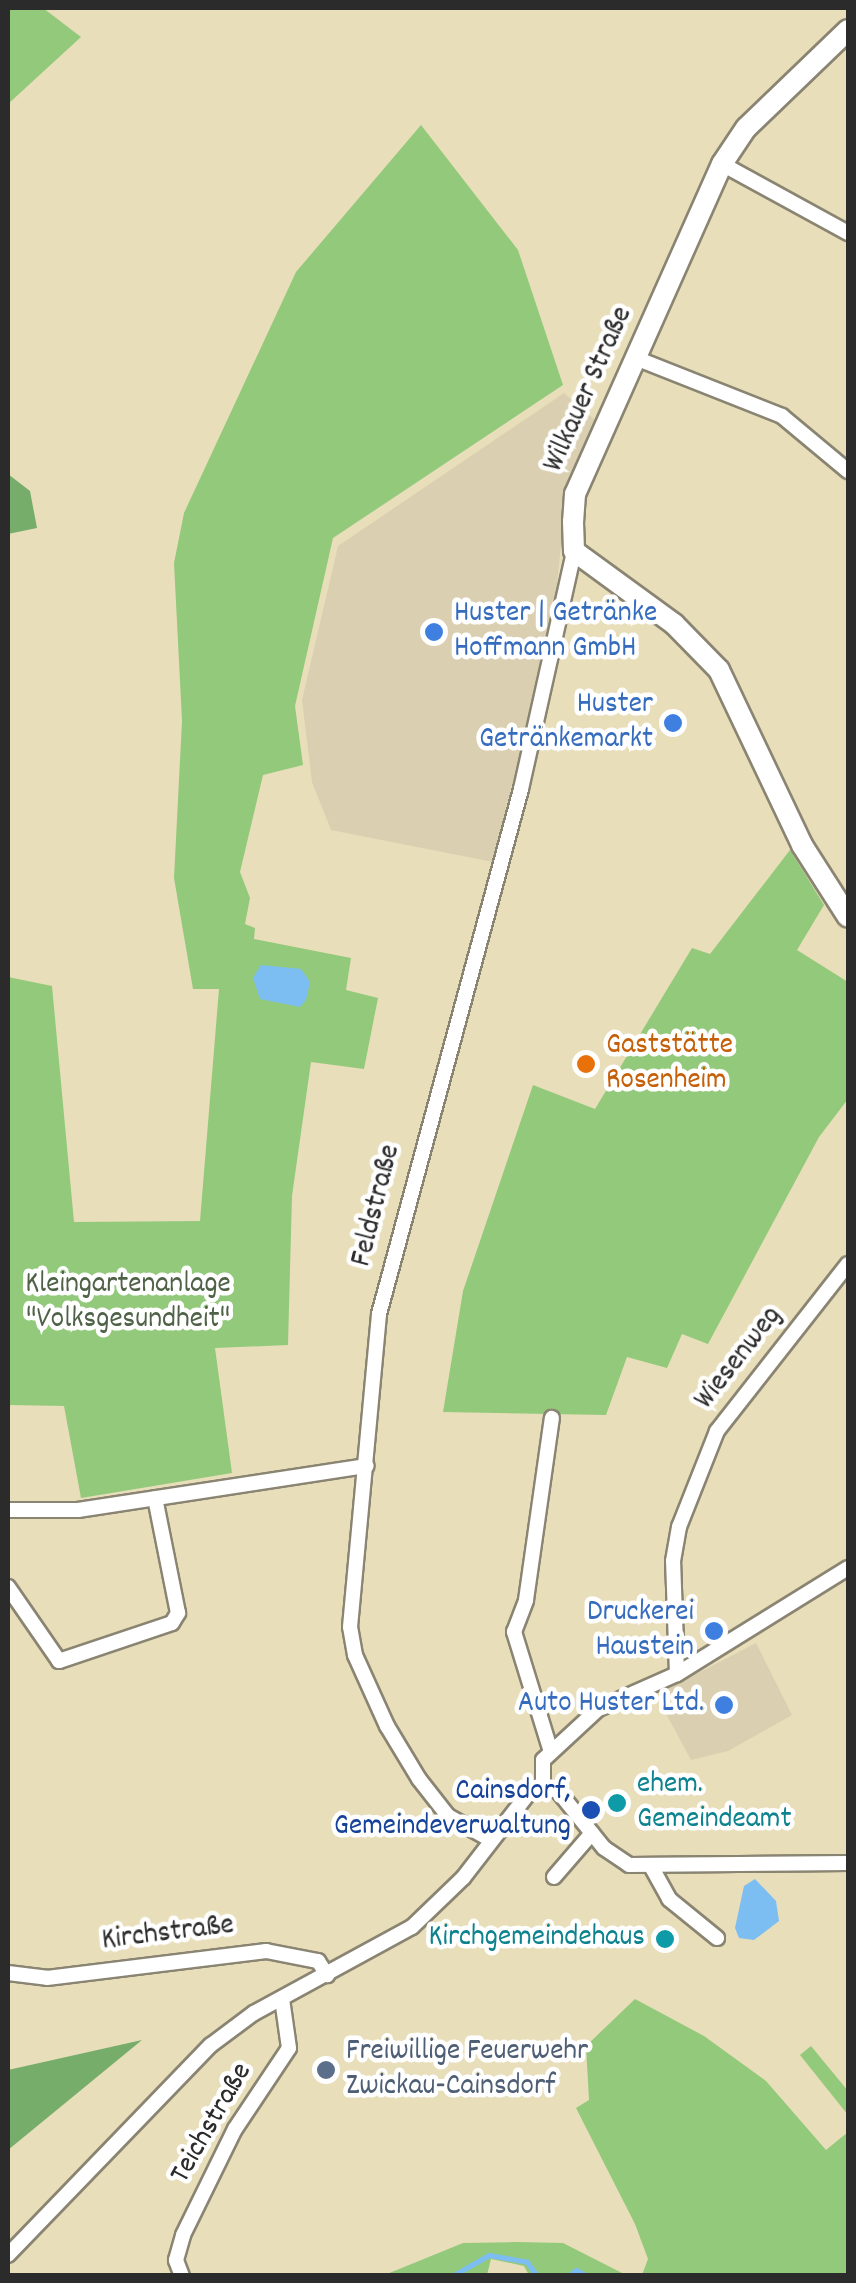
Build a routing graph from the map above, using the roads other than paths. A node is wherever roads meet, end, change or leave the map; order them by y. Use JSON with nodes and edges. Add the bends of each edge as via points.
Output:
{"nodes":[{"id":1,"x":848,"y":30,"type":"edge"},
{"id":2,"x":722,"y":164,"type":"junction"},
{"id":3,"x":848,"y":233,"type":"edge"},
{"id":4,"x":638,"y":359,"type":"junction"},
{"id":5,"x":848,"y":470,"type":"edge"},
{"id":6,"x":574,"y":551,"type":"junction"},
{"id":7,"x":848,"y":917,"type":"edge"},
{"id":8,"x":848,"y":1264,"type":"edge"},
{"id":9,"x":552,"y":1418,"type":"dead end"},
{"id":10,"x":366,"y":1466,"type":"junction"},
{"id":11,"x":156,"y":1498,"type":"junction"},
{"id":12,"x":8,"y":1510,"type":"edge"},
{"id":13,"x":848,"y":1568,"type":"edge"},
{"id":14,"x":8,"y":1587,"type":"edge"},
{"id":15,"x":677,"y":1674,"type":"junction"},
{"id":16,"x":551,"y":1752,"type":"junction"},
{"id":17,"x":543,"y":1787,"type":"junction"},
{"id":18,"x":592,"y":1833,"type":"junction"},
{"id":19,"x":490,"y":1840,"type":"junction"},
{"id":20,"x":848,"y":1864,"type":"edge"},
{"id":21,"x":652,"y":1866,"type":"junction"},
{"id":22,"x":554,"y":1877,"type":"dead end"},
{"id":23,"x":717,"y":1938,"type":"dead end"},
{"id":24,"x":8,"y":1973,"type":"edge"},
{"id":25,"x":327,"y":1975,"type":"junction"},
{"id":26,"x":282,"y":2000,"type":"junction"},
{"id":27,"x":8,"y":2256,"type":"edge"},
{"id":28,"x":182,"y":2276,"type":"edge"}],
"edges":[{"from":1,"to":2,"type":"street","name":"Wilkauer Straße","via":[[746,128]]},
{"from":2,"to":3,"type":"street"},
{"from":2,"to":4,"type":"street","name":"Wilkauer Straße"},
{"from":4,"to":5,"type":"street","via":[[782,416]]},
{"from":4,"to":6,"type":"street","name":"Wilkauer Straße","via":[[575,494]]},
{"from":6,"to":7,"type":"street","via":[[674,624],[719,670],[802,846]]},
{"from":6,"to":10,"type":"street","name":"Feldstraße","via":[[526,772],[379,1314]]},
{"from":8,"to":15,"type":"street","name":"Wiesenweg","via":[[716,1431],[673,1561]]},
{"from":9,"to":16,"type":"street","via":[[526,1600],[514,1632]]},
{"from":10,"to":11,"type":"street"},
{"from":10,"to":19,"type":"street","name":"Feldstraße","via":[[350,1627],[355,1655],[415,1772],[448,1816]]},
{"from":11,"to":12,"type":"street","via":[[78,1510]]},
{"from":11,"to":14,"type":"street","via":[[178,1614],[172,1623],[59,1661]]},
{"from":13,"to":15,"type":"street"},
{"from":15,"to":16,"type":"street","via":[[598,1709]]},
{"from":16,"to":17,"type":"street","via":[[543,1760]]},
{"from":17,"to":18,"type":"street","via":[[558,1791]]},
{"from":17,"to":19,"type":"street","via":[[528,1794]]},
{"from":18,"to":21,"type":"street","via":[[620,1862]]},
{"from":18,"to":22,"type":"street"},
{"from":19,"to":25,"type":"street","via":[[426,1916]]},
{"from":20,"to":21,"type":"street"},
{"from":21,"to":23,"type":"street","via":[[669,1899]]},
{"from":24,"to":25,"type":"street","name":"Kirchstraße","via":[[47,1978],[266,1951],[318,1961]]},
{"from":25,"to":26,"type":"street"},
{"from":26,"to":27,"type":"street","via":[[211,2045]]},
{"from":26,"to":28,"type":"street","name":"Teichstraße","via":[[289,2048],[235,2129],[184,2236],[176,2260]]}]}
